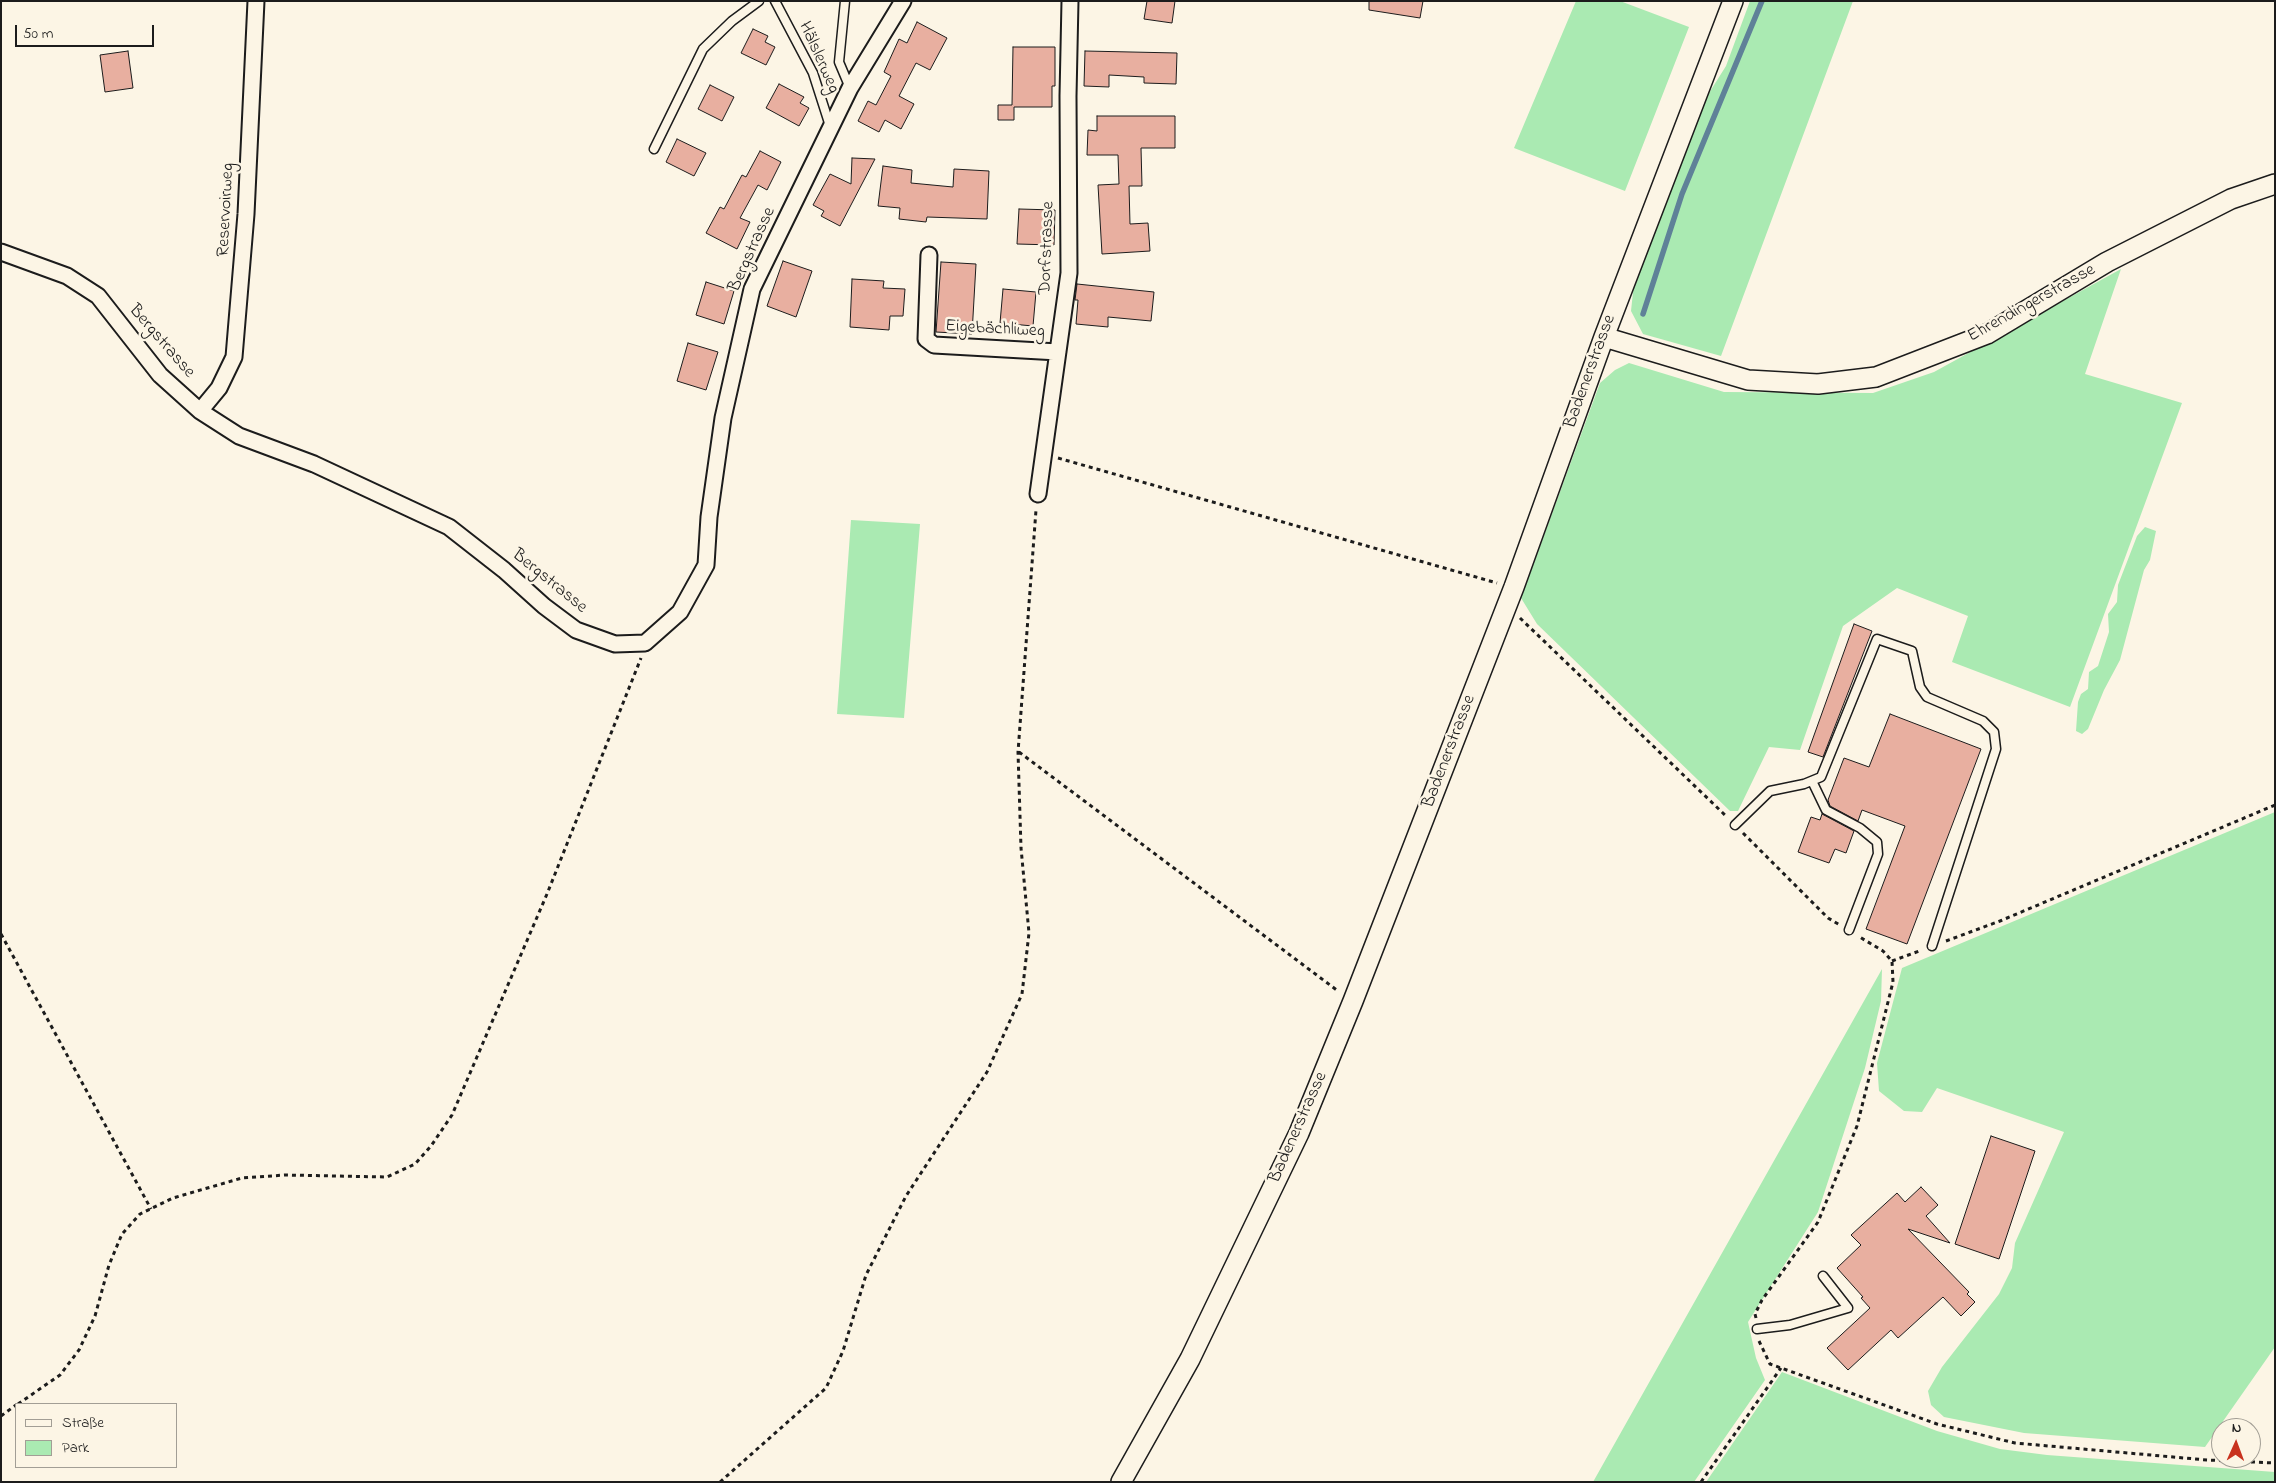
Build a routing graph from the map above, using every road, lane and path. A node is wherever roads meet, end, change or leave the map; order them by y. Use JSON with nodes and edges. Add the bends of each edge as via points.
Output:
{"nodes":[{"id":1,"x":256,"y":1,"type":"edge"},
{"id":2,"x":759,"y":1,"type":"edge"},
{"id":3,"x":774,"y":1,"type":"edge"},
{"id":4,"x":845,"y":1,"type":"edge"},
{"id":5,"x":903,"y":1,"type":"edge"},
{"id":6,"x":1070,"y":1,"type":"edge"},
{"id":7,"x":1733,"y":1,"type":"edge"},
{"id":8,"x":850,"y":88,"type":"junction"},
{"id":9,"x":831,"y":128,"type":"junction"},
{"id":10,"x":654,"y":149,"type":"dead end"},
{"id":11,"x":2275,"y":184,"type":"edge"},
{"id":12,"x":1,"y":252,"type":"edge"},
{"id":13,"x":929,"y":255,"type":"dead end"},
{"id":14,"x":1604,"y":337,"type":"junction"},
{"id":15,"x":1058,"y":352,"type":"junction"},
{"id":16,"x":200,"y":411,"type":"junction"},
{"id":17,"x":1043,"y":454,"type":"junction"},
{"id":18,"x":1038,"y":494,"type":"joint"},
{"id":19,"x":1514,"y":587,"type":"junction"},
{"id":20,"x":1507,"y":605,"type":"junction"},
{"id":21,"x":645,"y":643,"type":"junction"},
{"id":22,"x":1018,"y":752,"type":"junction"},
{"id":23,"x":1812,"y":780,"type":"junction"},
{"id":24,"x":2275,"y":805,"type":"edge"},
{"id":25,"x":1734,"y":825,"type":"junction"},
{"id":26,"x":1848,"y":930,"type":"junction"},
{"id":27,"x":1,"y":934,"type":"edge"},
{"id":28,"x":1932,"y":946,"type":"junction"},
{"id":29,"x":1892,"y":961,"type":"junction"},
{"id":30,"x":1353,"y":1001,"type":"junction"},
{"id":31,"x":152,"y":1209,"type":"junction"},
{"id":32,"x":1823,"y":1276,"type":"dead end"},
{"id":33,"x":1757,"y":1329,"type":"junction"},
{"id":34,"x":1781,"y":1368,"type":"junction"},
{"id":35,"x":20,"y":1403,"type":"edge"},
{"id":36,"x":15,"y":1406,"type":"edge"},
{"id":37,"x":1,"y":1416,"type":"edge"},
{"id":38,"x":2275,"y":1463,"type":"edge"},
{"id":39,"x":720,"y":1482,"type":"edge"},
{"id":40,"x":1120,"y":1482,"type":"edge"},
{"id":41,"x":1701,"y":1482,"type":"edge"}],
"edges":[{"from":1,"to":16,"type":"street","name":"Reservoirweg","via":[[246,214],[234,357],[219,388]]},
{"from":2,"to":10,"type":"lane","via":[[703,49]]},
{"from":3,"to":9,"type":"lane","name":"Hälslerweg","via":[[813,73]]},
{"from":4,"to":8,"type":"lane","via":[[839,62]]},
{"from":5,"to":8,"type":"street","name":"Bergstrasse"},
{"from":6,"to":15,"type":"street","name":"Dorfstrasse","via":[[1069,273]]},
{"from":7,"to":14,"type":"street","name":"Badenerstrasse"},
{"from":8,"to":9,"type":"street","name":"Bergstrasse"},
{"from":9,"to":21,"type":"street","name":"Bergstrasse","via":[[752,289],[723,418],[709,517],[706,565],[680,612]]},
{"from":11,"to":14,"type":"street","name":"Ehrendingerstrasse","via":[[2230,199],[2107,262],[1987,334],[1876,377],[1818,384],[1748,380]]},
{"from":12,"to":16,"type":"street","name":"Bergstrasse","via":[[67,276],[98,296],[160,375]]},
{"from":13,"to":15,"type":"street","name":"Eigebächliweg","via":[[926,339],[934,345]]},
{"from":14,"to":19,"type":"street","name":"Badenerstrasse"},
{"from":15,"to":17,"type":"street","name":"Dorfstrasse"},
{"from":16,"to":21,"type":"street","name":"Bergstrasse","via":[[239,436],[314,464],[449,527],[576,630],[616,644]]},
{"from":17,"to":18,"type":"street","name":"Dorfstrasse"},
{"from":17,"to":19,"type":"path"},
{"from":18,"to":22,"type":"path"},
{"from":19,"to":20,"type":"street","name":"Badenerstrasse"},
{"from":20,"to":25,"type":"path"},
{"from":20,"to":30,"type":"street","name":"Badenerstrasse"},
{"from":21,"to":31,"type":"path","via":[[637,672],[547,894],[452,1116],[431,1146],[415,1164],[387,1177],[285,1175],[242,1178],[173,1198]]},
{"from":22,"to":30,"type":"path"},
{"from":22,"to":39,"type":"path","via":[[1021,848],[1029,933],[1022,994],[987,1072],[906,1196],[866,1275],[843,1351],[826,1388]]},
{"from":23,"to":25,"type":"lane","via":[[1770,790]]},
{"from":23,"to":26,"type":"lane","via":[[1826,810],[1860,828],[1877,842],[1878,854]]},
{"from":23,"to":28,"type":"lane","via":[[1821,777],[1877,638],[1912,652],[1920,687],[1927,697],[1983,721],[1994,732],[1996,749]]},
{"from":24,"to":28,"type":"path","via":[[2000,921]]},
{"from":25,"to":26,"type":"path","via":[[1828,918]]},
{"from":26,"to":29,"type":"path","via":[[1883,951]]},
{"from":27,"to":31,"type":"path"},
{"from":28,"to":29,"type":"path"},
{"from":29,"to":33,"type":"path","via":[[1893,982],[1857,1126],[1818,1222],[1762,1300],[1756,1314]]},
{"from":30,"to":40,"type":"street","name":"Badenerstrasse","via":[[1299,1133],[1190,1359]]},
{"from":31,"to":35,"type":"path","via":[[140,1214],[122,1234],[108,1265],[95,1316],[79,1350],[60,1375]]},
{"from":32,"to":33,"type":"lane","via":[[1848,1308],[1790,1325]]},
{"from":33,"to":34,"type":"path","via":[[1760,1345],[1770,1364]]},
{"from":34,"to":38,"type":"path","via":[[1937,1424],[2015,1443]]},
{"from":34,"to":41,"type":"path"},
{"from":36,"to":37,"type":"path"}]}
